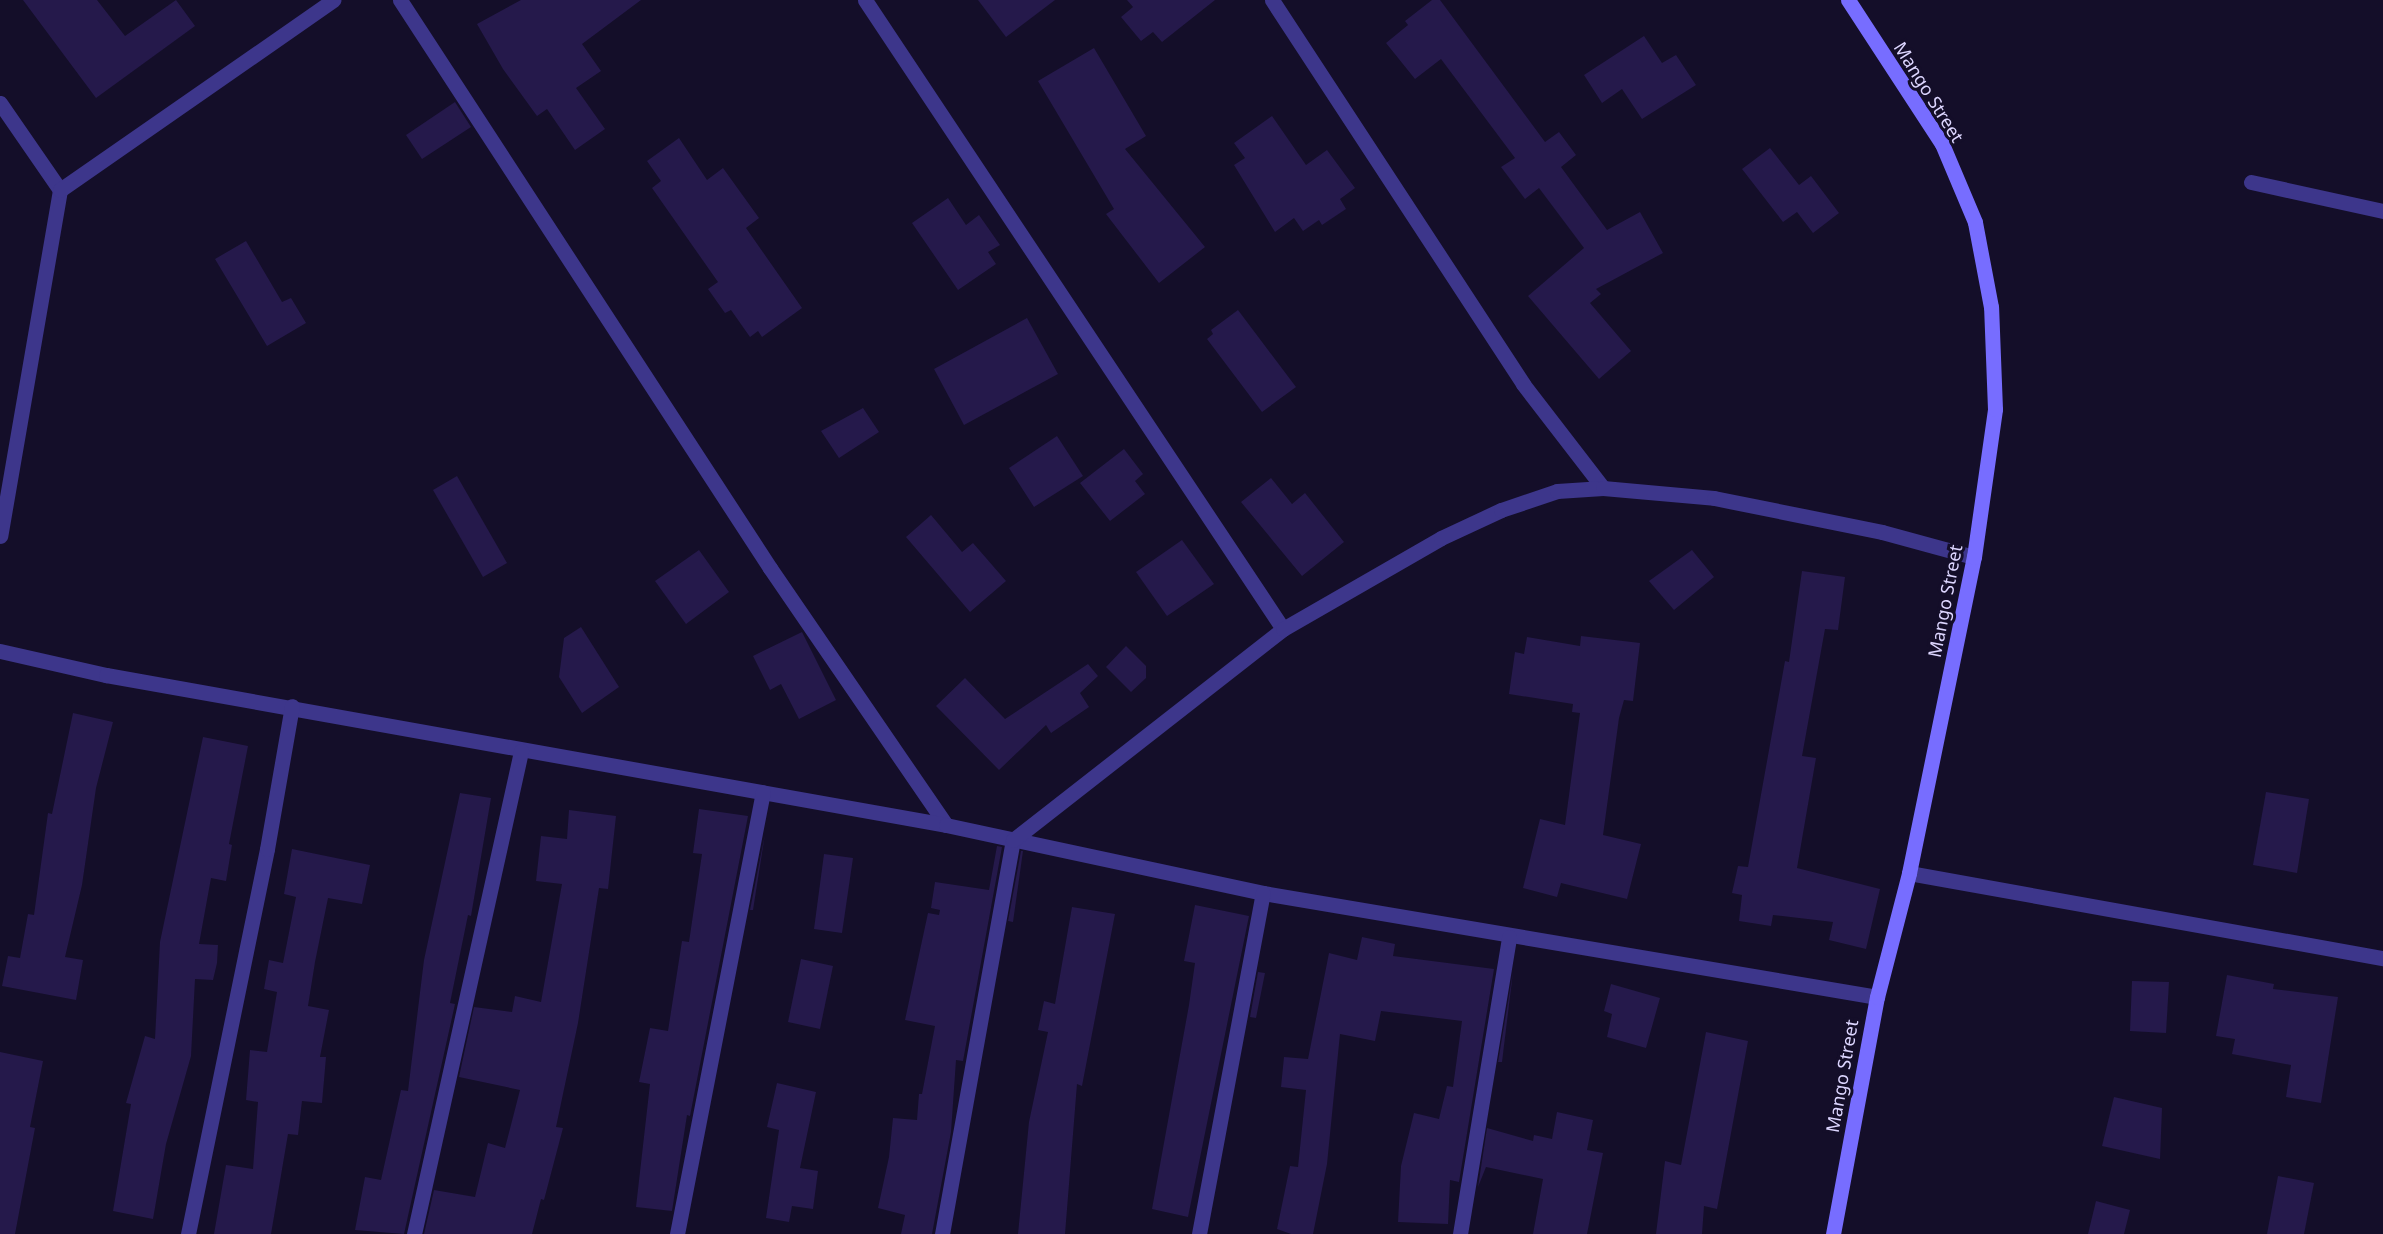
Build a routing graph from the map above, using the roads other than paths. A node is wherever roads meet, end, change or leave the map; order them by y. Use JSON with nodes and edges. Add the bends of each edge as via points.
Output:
{"nodes":[{"id":1,"x":333,"y":0,"type":"edge"},
{"id":2,"x":400,"y":0,"type":"edge"},
{"id":3,"x":865,"y":0,"type":"edge"},
{"id":4,"x":1272,"y":0,"type":"edge"},
{"id":5,"x":1848,"y":0,"type":"edge"},
{"id":6,"x":1,"y":107,"type":"edge"},
{"id":7,"x":2251,"y":182,"type":"dead end"},
{"id":8,"x":60,"y":190,"type":"junction"},
{"id":9,"x":2383,"y":211,"type":"edge"},
{"id":10,"x":1603,"y":488,"type":"junction"},
{"id":11,"x":0,"y":536,"type":"edge"},
{"id":12,"x":1974,"y":557,"type":"junction"},
{"id":13,"x":1283,"y":629,"type":"junction"},
{"id":14,"x":0,"y":651,"type":"edge"},
{"id":15,"x":292,"y":706,"type":"junction"},
{"id":16,"x":522,"y":751,"type":"junction"},
{"id":17,"x":763,"y":792,"type":"junction"},
{"id":18,"x":946,"y":825,"type":"junction"},
{"id":19,"x":1013,"y":840,"type":"junction"},
{"id":20,"x":1909,"y":873,"type":"junction"},
{"id":21,"x":1263,"y":893,"type":"junction"},
{"id":22,"x":1509,"y":937,"type":"junction"},
{"id":23,"x":2383,"y":958,"type":"edge"},
{"id":24,"x":1877,"y":997,"type":"junction"},
{"id":25,"x":188,"y":1234,"type":"edge"},
{"id":26,"x":414,"y":1234,"type":"edge"},
{"id":27,"x":677,"y":1234,"type":"edge"},
{"id":28,"x":942,"y":1234,"type":"edge"},
{"id":29,"x":1199,"y":1234,"type":"edge"},
{"id":30,"x":1460,"y":1234,"type":"edge"},
{"id":31,"x":1833,"y":1234,"type":"edge"}],
"edges":[{"from":1,"to":8,"type":"street"},
{"from":2,"to":18,"type":"street","via":[[763,558]]},
{"from":3,"to":13,"type":"street"},
{"from":4,"to":10,"type":"street","via":[[1523,384]]},
{"from":5,"to":12,"type":"main road","name":"Mango Street","via":[[1941,144],[1975,222],[1991,307],[1995,409]]},
{"from":6,"to":8,"type":"street"},
{"from":7,"to":9,"type":"street"},
{"from":8,"to":11,"type":"street"},
{"from":10,"to":12,"type":"street","via":[[1714,498],[1882,532]]},
{"from":10,"to":13,"type":"street","via":[[1557,491],[1501,510],[1441,538]]},
{"from":12,"to":20,"type":"main road","name":"Mango Street"},
{"from":13,"to":19,"type":"street"},
{"from":14,"to":15,"type":"street","via":[[106,675]]},
{"from":15,"to":16,"type":"street"},
{"from":15,"to":25,"type":"street","via":[[267,849]]},
{"from":16,"to":17,"type":"street"},
{"from":16,"to":26,"type":"street"},
{"from":17,"to":18,"type":"street"},
{"from":17,"to":27,"type":"street"},
{"from":18,"to":19,"type":"street"},
{"from":19,"to":21,"type":"street"},
{"from":19,"to":28,"type":"street"},
{"from":20,"to":23,"type":"street"},
{"from":20,"to":24,"type":"main road","name":"Mango Street"},
{"from":21,"to":22,"type":"street"},
{"from":21,"to":29,"type":"street"},
{"from":22,"to":24,"type":"street"},
{"from":22,"to":30,"type":"street"},
{"from":24,"to":31,"type":"main road","name":"Mango Street"}]}
